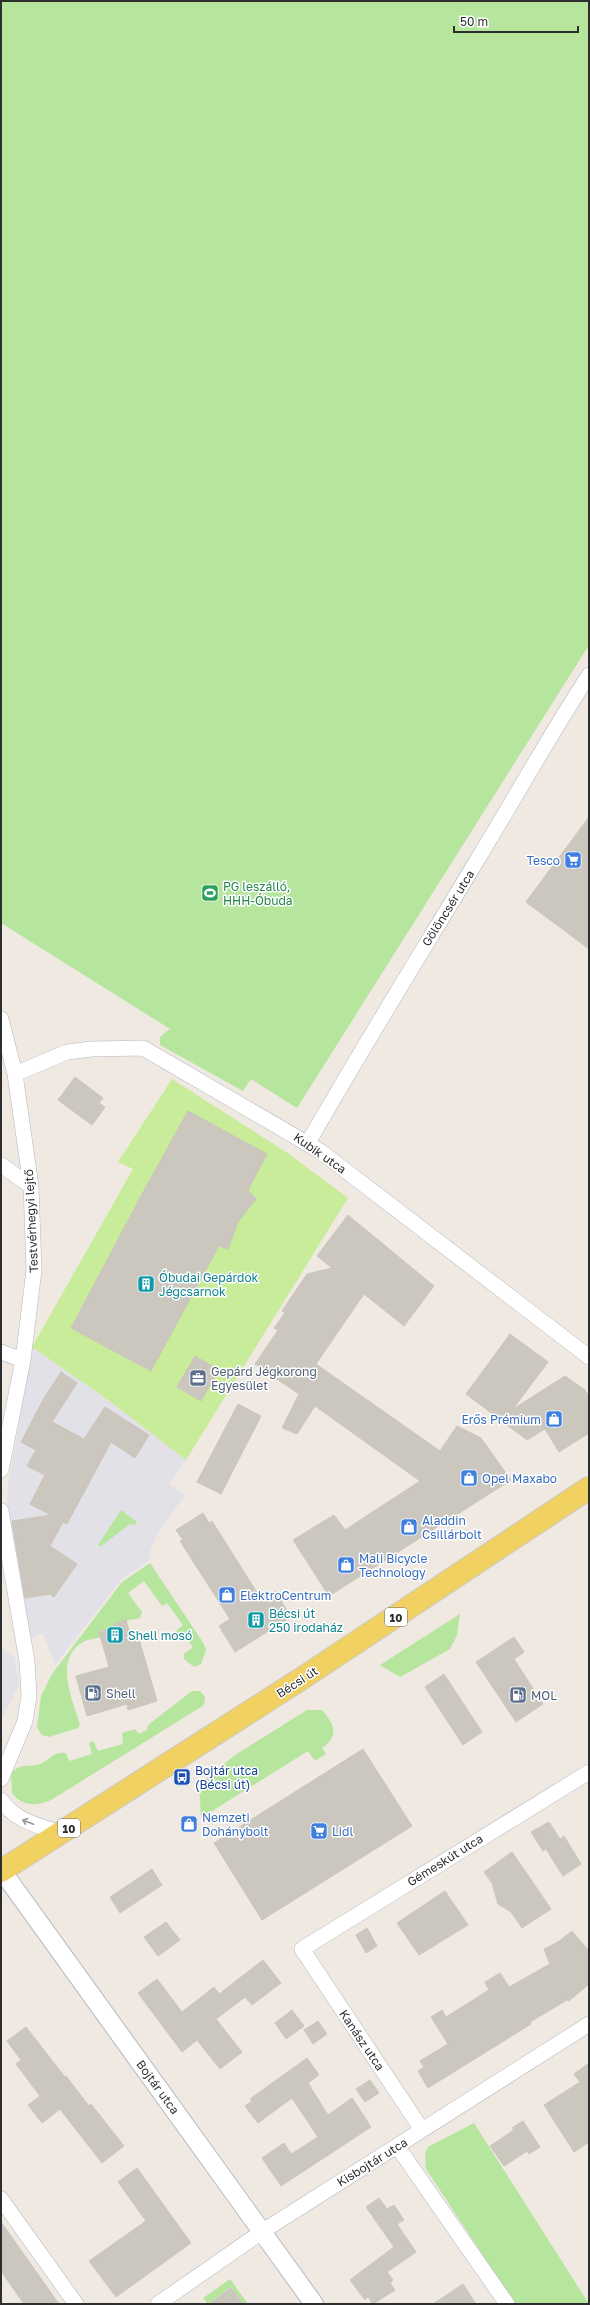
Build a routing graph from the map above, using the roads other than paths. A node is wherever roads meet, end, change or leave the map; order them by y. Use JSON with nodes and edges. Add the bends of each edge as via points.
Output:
{"nodes":[{"id":1,"x":589,"y":675,"type":"edge"},
{"id":2,"x":1,"y":1019,"type":"edge"},
{"id":3,"x":15,"y":1074,"type":"junction"},
{"id":4,"x":308,"y":1143,"type":"junction"},
{"id":5,"x":1,"y":1165,"type":"edge"},
{"id":6,"x":31,"y":1186,"type":"junction"},
{"id":7,"x":1,"y":1352,"type":"edge"},
{"id":8,"x":589,"y":1357,"type":"edge"},
{"id":9,"x":23,"y":1360,"type":"junction"},
{"id":10,"x":1,"y":1470,"type":"edge"},
{"id":11,"x":589,"y":1488,"type":"edge"},
{"id":12,"x":1,"y":1511,"type":"edge"},
{"id":13,"x":589,"y":1772,"type":"edge"},
{"id":14,"x":1,"y":1779,"type":"edge"},
{"id":15,"x":1,"y":1800,"type":"edge"},
{"id":16,"x":61,"y":1834,"type":"junction"},
{"id":17,"x":1,"y":1869,"type":"edge"},
{"id":18,"x":302,"y":1949,"type":"joint"},
{"id":19,"x":589,"y":2024,"type":"edge"},
{"id":20,"x":422,"y":2130,"type":"junction"},
{"id":21,"x":397,"y":2146,"type":"junction"},
{"id":22,"x":5,"y":2204,"type":"edge"},
{"id":23,"x":262,"y":2232,"type":"junction"},
{"id":24,"x":76,"y":2304,"type":"edge"},
{"id":25,"x":158,"y":2304,"type":"edge"},
{"id":26,"x":314,"y":2304,"type":"edge"},
{"id":27,"x":507,"y":2304,"type":"edge"}],
"edges":[{"from":1,"to":4,"type":"street","name":"Gölöncsér utca","via":[[361,1050]]},
{"from":2,"to":3,"type":"street","name":"Testvérhegyi lejtő"},
{"from":3,"to":4,"type":"street","name":"Kubik utca","via":[[67,1052],[143,1048]]},
{"from":3,"to":6,"type":"street","name":"Testvérhegyi lejtő"},
{"from":4,"to":8,"type":"street","name":"Kubik utca"},
{"from":5,"to":6,"type":"street"},
{"from":6,"to":9,"type":"street","name":"Testvérhegyi lejtő","via":[[34,1270]]},
{"from":7,"to":9,"type":"street"},
{"from":9,"to":10,"type":"street","name":"Testvérhegyi lejtő"},
{"from":11,"to":16,"type":"main road","name":"Bécsi út","number":"10","via":[[318,1668]]},
{"from":12,"to":14,"type":"street","via":[[27,1661],[28,1696],[25,1721]]},
{"from":13,"to":18,"type":"street","name":"Gémeskút utca"},
{"from":16,"to":15,"type":"street","one_way":true,"via":[[23,1821],[12,1814]]},
{"from":16,"to":17,"type":"main road","name":"Bécsi út","number":"10"},
{"from":17,"to":23,"type":"street","name":"Bojtár utca"},
{"from":18,"to":20,"type":"street","name":"Kanász utca"},
{"from":19,"to":20,"type":"street","name":"Kisbojtár utca"},
{"from":20,"to":21,"type":"street","name":"Kisbojtár utca"},
{"from":21,"to":23,"type":"street","name":"Kisbojtár utca"},
{"from":21,"to":27,"type":"street"},
{"from":22,"to":24,"type":"street"},
{"from":23,"to":25,"type":"street","name":"Kisbojtár utca"},
{"from":23,"to":26,"type":"street","name":"Bojtár utca"}]}
